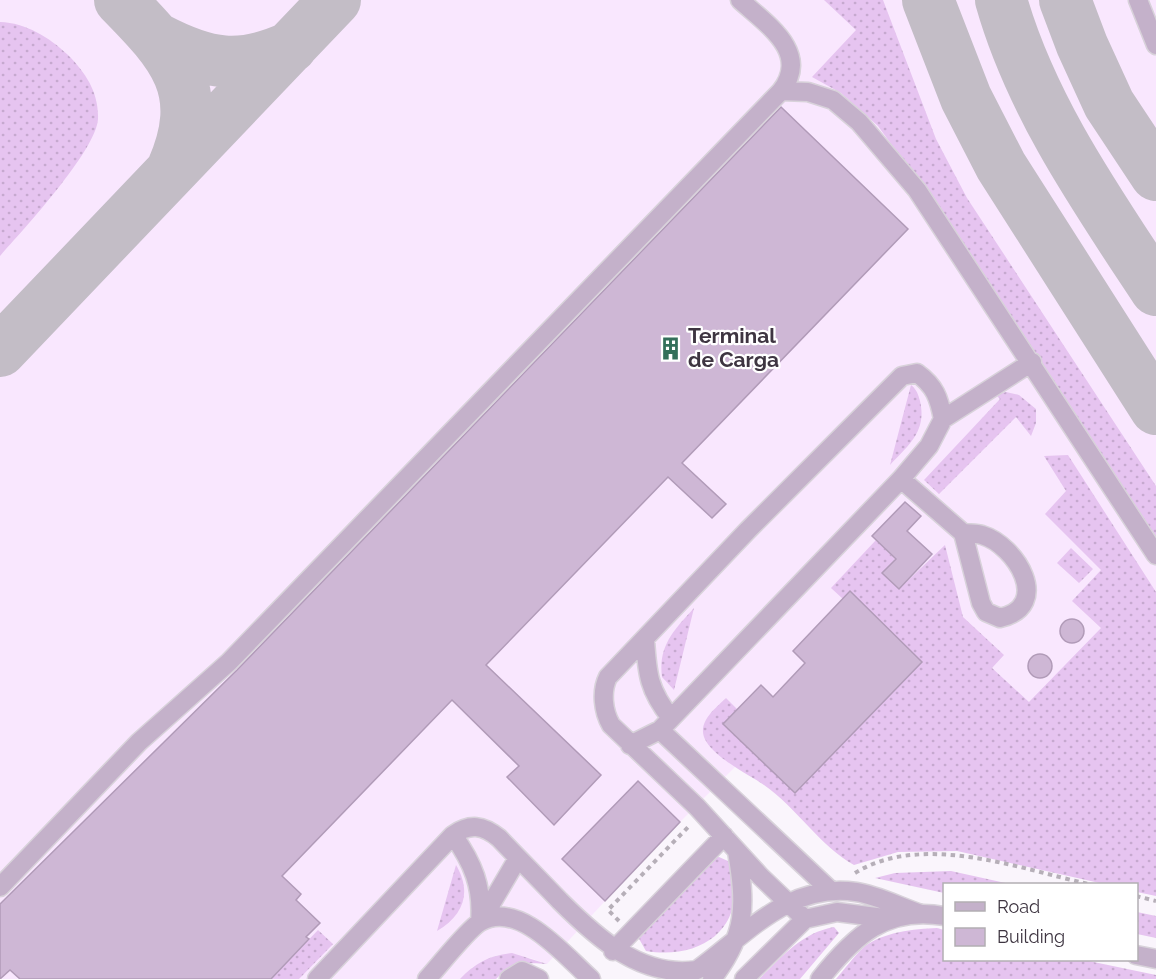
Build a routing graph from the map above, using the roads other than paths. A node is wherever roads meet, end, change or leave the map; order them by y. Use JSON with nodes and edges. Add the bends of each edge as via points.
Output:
{"nodes":[{"id":1,"x":741,"y":0,"type":"edge"},
{"id":2,"x":1138,"y":0,"type":"edge"},
{"id":3,"x":1156,"y":45,"type":"edge"},
{"id":4,"x":781,"y":91,"type":"junction"},
{"id":5,"x":1032,"y":362,"type":"junction"},
{"id":6,"x":943,"y":419,"type":"junction"},
{"id":7,"x":901,"y":479,"type":"junction"},
{"id":8,"x":963,"y":533,"type":"junction"},
{"id":9,"x":1156,"y":555,"type":"edge"},
{"id":10,"x":645,"y":639,"type":"junction"},
{"id":11,"x":666,"y":724,"type":"junction"},
{"id":12,"x":630,"y":745,"type":"junction"},
{"id":13,"x":719,"y":830,"type":"junction"},
{"id":14,"x":453,"y":835,"type":"junction"},
{"id":15,"x":737,"y":851,"type":"junction"},
{"id":16,"x":518,"y":858,"type":"junction"},
{"id":17,"x":0,"y":887,"type":"edge"},
{"id":18,"x":830,"y":889,"type":"junction"},
{"id":19,"x":787,"y":902,"type":"junction"},
{"id":20,"x":921,"y":914,"type":"junction"},
{"id":21,"x":943,"y":916,"type":"edge"},
{"id":22,"x":805,"y":919,"type":"junction"},
{"id":23,"x":892,"y":919,"type":"junction"},
{"id":24,"x":480,"y":922,"type":"junction"},
{"id":25,"x":737,"y":939,"type":"junction"},
{"id":26,"x":606,"y":946,"type":"junction"},
{"id":27,"x":1138,"y":955,"type":"edge"},
{"id":28,"x":1156,"y":959,"type":"edge"},
{"id":29,"x":317,"y":979,"type":"edge"},
{"id":30,"x":426,"y":979,"type":"edge"},
{"id":31,"x":509,"y":979,"type":"edge"},
{"id":32,"x":539,"y":979,"type":"edge"},
{"id":33,"x":591,"y":979,"type":"edge"},
{"id":34,"x":712,"y":979,"type":"edge"},
{"id":35,"x":744,"y":979,"type":"edge"},
{"id":36,"x":820,"y":979,"type":"edge"}],
"edges":[{"from":1,"to":4,"type":"street","via":[[783,39],[789,52],[791,68]]},
{"from":2,"to":3,"type":"street"},
{"from":4,"to":5,"type":"street","via":[[808,92],[833,100],[859,122],[917,190]]},
{"from":4,"to":17,"type":"street","via":[[229,662],[139,742]]},
{"from":5,"to":6,"type":"street"},
{"from":5,"to":9,"type":"street"},
{"from":6,"to":7,"type":"street","via":[[929,446]]},
{"from":6,"to":10,"type":"street","via":[[938,393],[931,384],[918,373],[902,376]]},
{"from":7,"to":8,"type":"street"},
{"from":7,"to":11,"type":"street"},
{"from":8,"to":8,"type":"street","via":[[986,612],[1000,618],[1014,613],[1027,595],[1028,585],[1020,567],[981,534]]},
{"from":10,"to":11,"type":"street","via":[[647,672]]},
{"from":10,"to":12,"type":"street","via":[[604,684],[606,717]]},
{"from":11,"to":12,"type":"street"},
{"from":11,"to":18,"type":"street"},
{"from":12,"to":13,"type":"street"},
{"from":13,"to":15,"type":"street"},
{"from":13,"to":26,"type":"street"},
{"from":14,"to":16,"type":"street","via":[[463,828],[481,826]]},
{"from":14,"to":24,"type":"street","via":[[477,876],[482,895]]},
{"from":14,"to":29,"type":"street"},
{"from":15,"to":19,"type":"street"},
{"from":15,"to":25,"type":"street","via":[[744,892]]},
{"from":16,"to":24,"type":"street"},
{"from":16,"to":26,"type":"street"},
{"from":18,"to":19,"type":"street"},
{"from":18,"to":20,"type":"street","via":[[857,892]]},
{"from":19,"to":22,"type":"street"},
{"from":19,"to":25,"type":"street"},
{"from":20,"to":21,"type":"street"},
{"from":20,"to":23,"type":"street"},
{"from":22,"to":23,"type":"street","via":[[837,912]]},
{"from":22,"to":35,"type":"street"},
{"from":23,"to":36,"type":"street","via":[[876,924],[853,941]]},
{"from":24,"to":30,"type":"street"},
{"from":24,"to":33,"type":"street","via":[[520,919]]},
{"from":25,"to":26,"type":"street","via":[[696,969],[668,975],[641,967]]},
{"from":25,"to":34,"type":"street"},
{"from":27,"to":28,"type":"street"},
{"from":31,"to":32,"type":"street","via":[[522,971]]}]}
